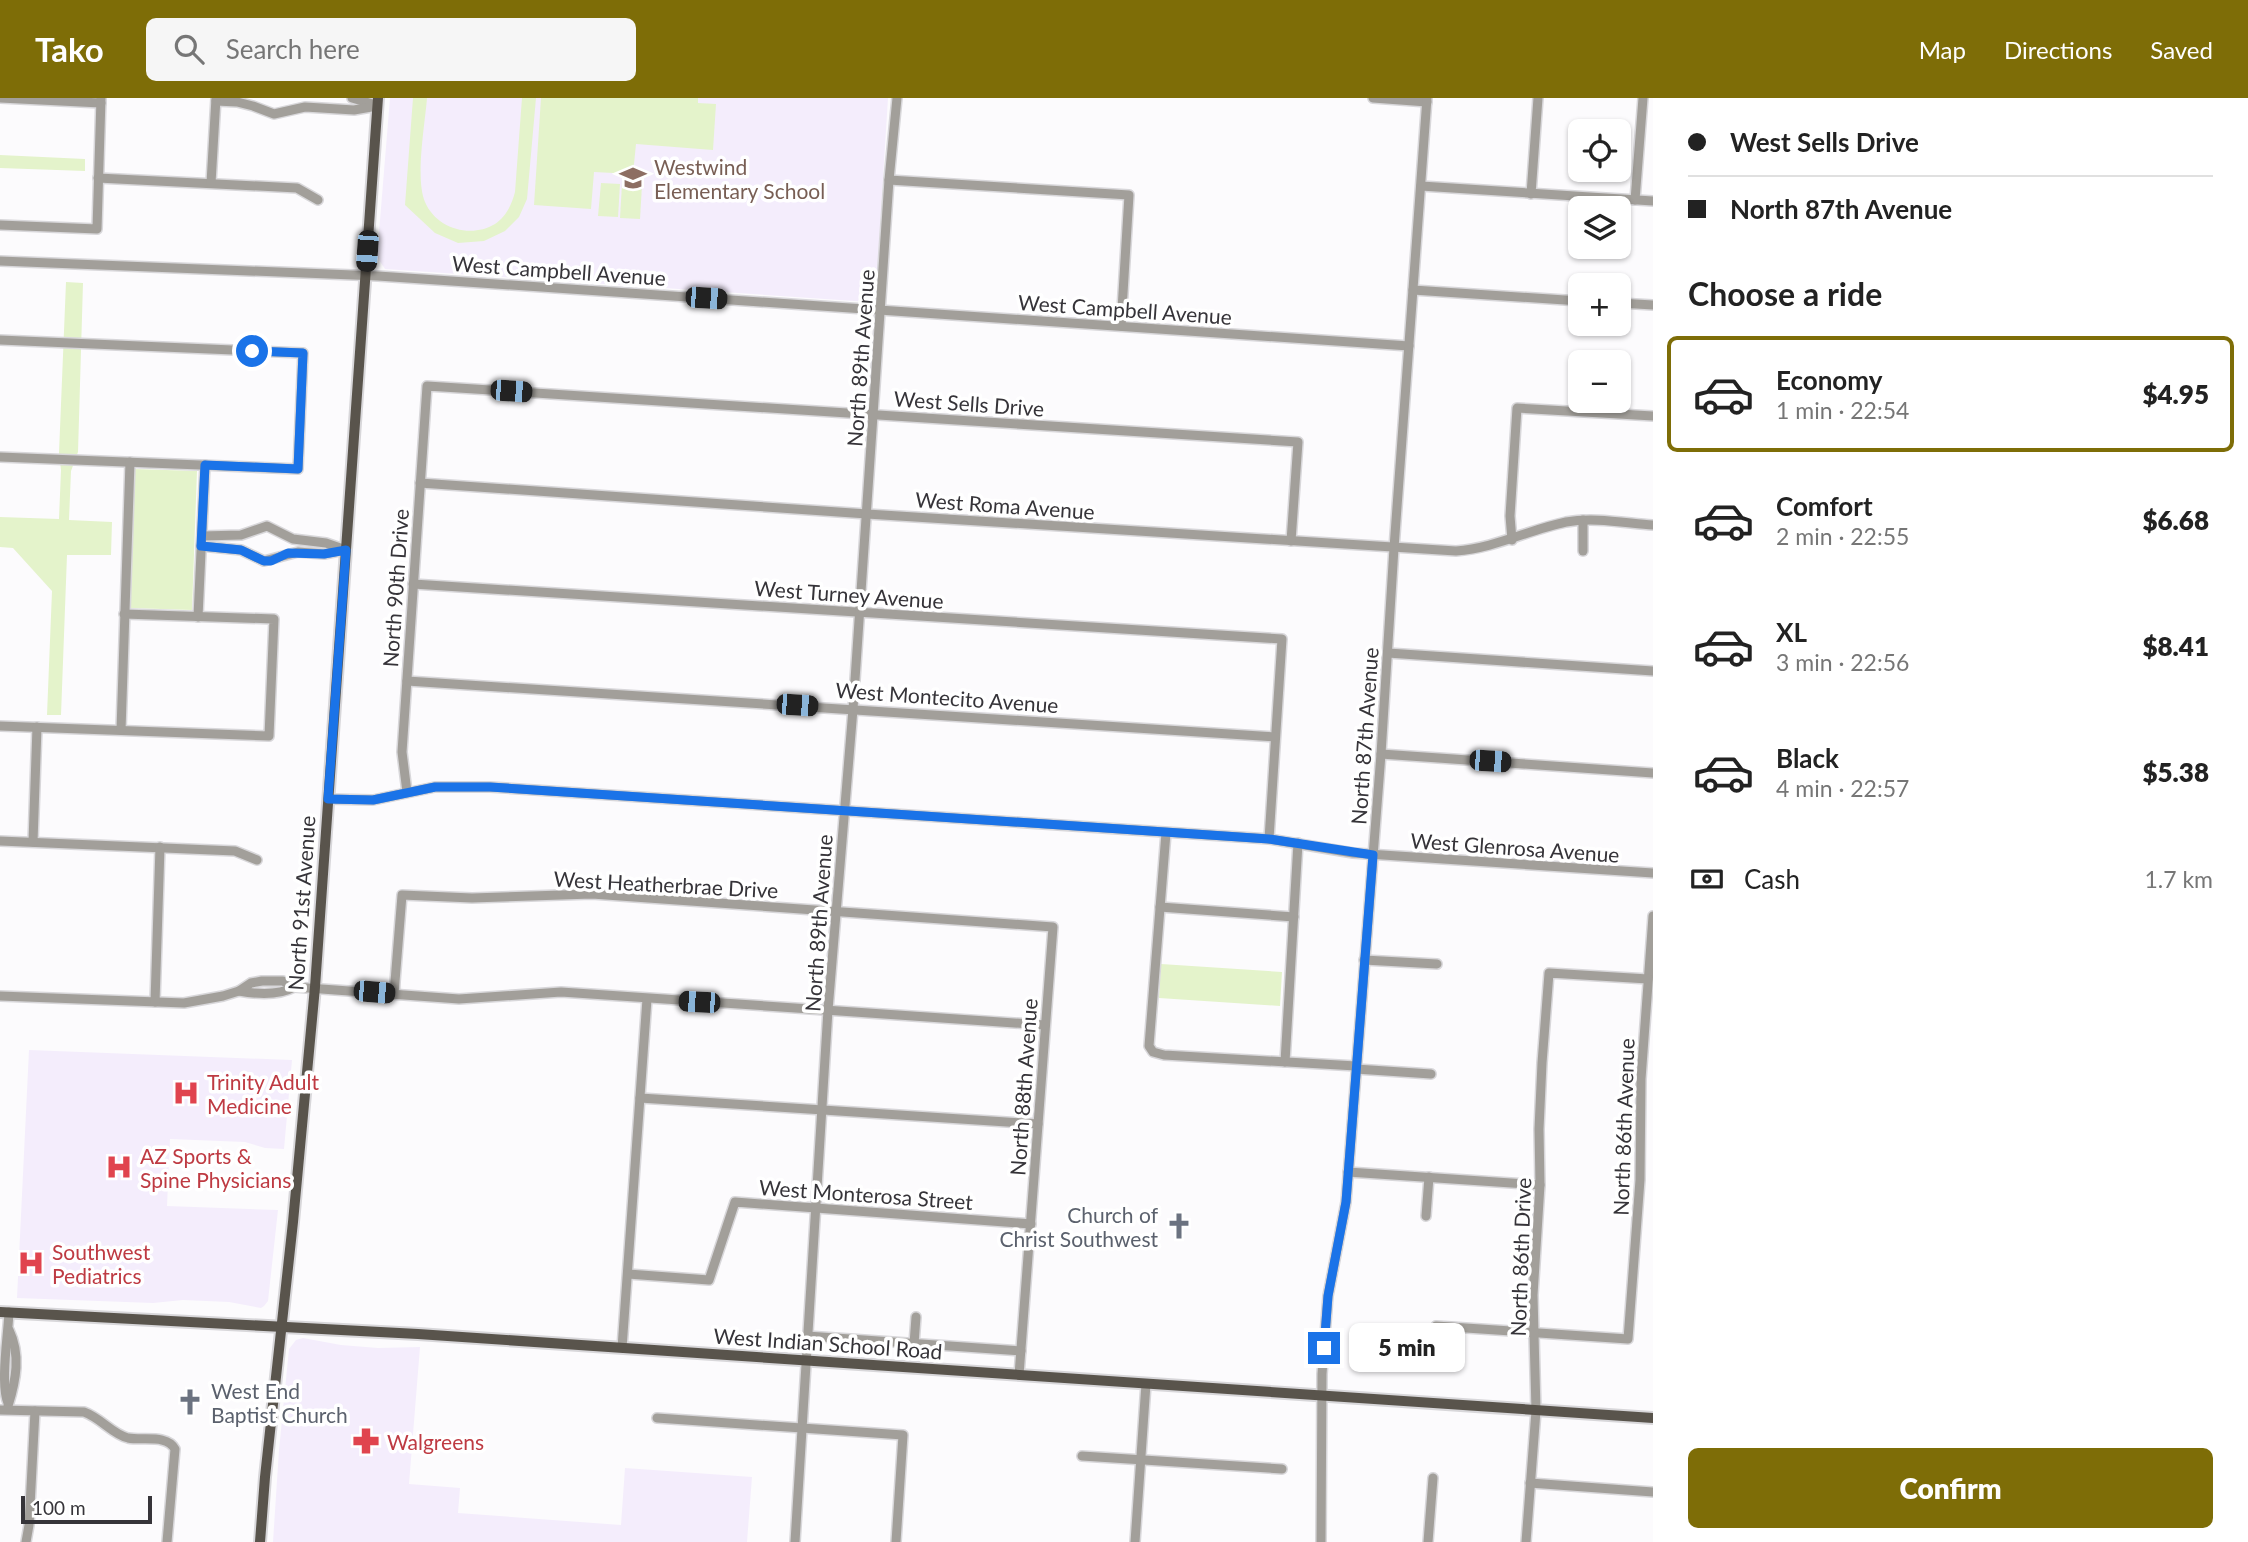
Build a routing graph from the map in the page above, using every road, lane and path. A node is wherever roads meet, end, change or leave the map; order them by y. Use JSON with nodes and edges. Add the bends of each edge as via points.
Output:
{"nodes":[{"id":1,"x":352,"y":98,"type":"edge"},
{"id":2,"x":897,"y":98,"type":"edge"},
{"id":3,"x":1373,"y":98,"type":"edge"},
{"id":4,"x":1538,"y":98,"type":"edge"},
{"id":5,"x":1643,"y":98,"type":"edge"},
{"id":6,"x":0,"y":99,"type":"edge"},
{"id":7,"x":216,"y":99,"type":"edge"},
{"id":8,"x":1427,"y":100,"type":"edge"},
{"id":9,"x":101,"y":101,"type":"edge"},
{"id":10,"x":253,"y":102,"type":"edge"},
{"id":11,"x":378,"y":102,"type":"edge"},
{"id":12,"x":98,"y":178,"type":"junction"},
{"id":13,"x":889,"y":180,"type":"junction"},
{"id":14,"x":211,"y":184,"type":"junction"},
{"id":15,"x":1421,"y":186,"type":"junction"},
{"id":16,"x":1531,"y":194,"type":"junction"},
{"id":17,"x":318,"y":200,"type":"dead end"},
{"id":18,"x":1634,"y":200,"type":"junction"},
{"id":19,"x":1653,"y":201,"type":"edge"},
{"id":20,"x":0,"y":225,"type":"edge"},
{"id":21,"x":0,"y":261,"type":"edge"},
{"id":22,"x":365,"y":275,"type":"junction"},
{"id":23,"x":1413,"y":290,"type":"junction"},
{"id":24,"x":1568,"y":300,"type":"edge"},
{"id":25,"x":1631,"y":304,"type":"edge"},
{"id":26,"x":1653,"y":305,"type":"edge"},
{"id":27,"x":882,"y":309,"type":"junction"},
{"id":28,"x":1121,"y":326,"type":"junction"},
{"id":29,"x":0,"y":340,"type":"edge"},
{"id":30,"x":1409,"y":346,"type":"junction"},
{"id":31,"x":427,"y":386,"type":"joint"},
{"id":32,"x":874,"y":414,"type":"junction"},
{"id":33,"x":1653,"y":416,"type":"edge"},
{"id":34,"x":0,"y":457,"type":"edge"},
{"id":35,"x":130,"y":462,"type":"junction"},
{"id":36,"x":205,"y":465,"type":"junction"},
{"id":37,"x":420,"y":483,"type":"junction"},
{"id":38,"x":867,"y":514,"type":"junction"},
{"id":39,"x":1583,"y":520,"type":"junction"},
{"id":40,"x":1653,"y":525,"type":"edge"},
{"id":41,"x":248,"y":533,"type":"junction"},
{"id":42,"x":1512,"y":540,"type":"junction"},
{"id":43,"x":202,"y":541,"type":"junction"},
{"id":44,"x":1291,"y":541,"type":"junction"},
{"id":45,"x":1394,"y":548,"type":"junction"},
{"id":46,"x":346,"y":550,"type":"junction"},
{"id":47,"x":1583,"y":551,"type":"dead end"},
{"id":48,"x":249,"y":554,"type":"junction"},
{"id":49,"x":413,"y":584,"type":"junction"},
{"id":50,"x":860,"y":612,"type":"junction"},
{"id":51,"x":124,"y":614,"type":"junction"},
{"id":52,"x":198,"y":617,"type":"junction"},
{"id":53,"x":1388,"y":653,"type":"junction"},
{"id":54,"x":1653,"y":671,"type":"edge"},
{"id":55,"x":407,"y":681,"type":"junction"},
{"id":56,"x":853,"y":709,"type":"junction"},
{"id":57,"x":0,"y":726,"type":"edge"},
{"id":58,"x":37,"y":727,"type":"junction"},
{"id":59,"x":121,"y":730,"type":"junction"},
{"id":60,"x":1275,"y":737,"type":"junction"},
{"id":61,"x":1381,"y":754,"type":"junction"},
{"id":62,"x":1653,"y":773,"type":"edge"},
{"id":63,"x":407,"y":792,"type":"junction"},
{"id":64,"x":328,"y":799,"type":"junction"},
{"id":65,"x":844,"y":811,"type":"junction"},
{"id":66,"x":1166,"y":833,"type":"junction"},
{"id":67,"x":1269,"y":839,"type":"junction"},
{"id":68,"x":0,"y":841,"type":"edge"},
{"id":69,"x":33,"y":842,"type":"junction"},
{"id":70,"x":1298,"y":843,"type":"junction"},
{"id":71,"x":160,"y":847,"type":"junction"},
{"id":72,"x":1373,"y":855,"type":"junction"},
{"id":73,"x":257,"y":860,"type":"dead end"},
{"id":74,"x":1653,"y":873,"type":"edge"},
{"id":75,"x":1160,"y":907,"type":"junction"},
{"id":76,"x":836,"y":910,"type":"junction"},
{"id":77,"x":1653,"y":916,"type":"edge"},
{"id":78,"x":1294,"y":917,"type":"junction"},
{"id":79,"x":1053,"y":927,"type":"joint"},
{"id":80,"x":1364,"y":960,"type":"junction"},
{"id":81,"x":1437,"y":964,"type":"dead end"},
{"id":82,"x":1648,"y":979,"type":"junction"},
{"id":83,"x":314,"y":987,"type":"junction"},
{"id":84,"x":394,"y":994,"type":"junction"},
{"id":85,"x":0,"y":996,"type":"edge"},
{"id":86,"x":647,"y":999,"type":"junction"},
{"id":87,"x":155,"y":1002,"type":"junction"},
{"id":88,"x":828,"y":1010,"type":"junction"},
{"id":89,"x":1045,"y":1025,"type":"junction"},
{"id":90,"x":1285,"y":1062,"type":"junction"},
{"id":91,"x":1356,"y":1067,"type":"junction"},
{"id":92,"x":1431,"y":1074,"type":"dead end"},
{"id":93,"x":1641,"y":1079,"type":"junction"},
{"id":94,"x":1653,"y":1080,"type":"edge"},
{"id":95,"x":640,"y":1098,"type":"junction"},
{"id":96,"x":822,"y":1110,"type":"junction"},
{"id":97,"x":1038,"y":1124,"type":"junction"},
{"id":98,"x":1348,"y":1172,"type":"junction"},
{"id":99,"x":1429,"y":1177,"type":"junction"},
{"id":100,"x":1540,"y":1185,"type":"junction"},
{"id":101,"x":815,"y":1209,"type":"junction"},
{"id":102,"x":1426,"y":1216,"type":"dead end"},
{"id":103,"x":1031,"y":1224,"type":"junction"},
{"id":104,"x":628,"y":1274,"type":"junction"},
{"id":105,"x":5,"y":1312,"type":"edge"},
{"id":106,"x":916,"y":1318,"type":"dead end"},
{"id":107,"x":281,"y":1326,"type":"junction"},
{"id":108,"x":1436,"y":1326,"type":"dead end"},
{"id":109,"x":9,"y":1330,"type":"junction"},
{"id":110,"x":1533,"y":1332,"type":"junction"},
{"id":111,"x":807,"y":1336,"type":"junction"},
{"id":112,"x":914,"y":1344,"type":"junction"},
{"id":113,"x":622,"y":1348,"type":"junction"},
{"id":114,"x":1021,"y":1351,"type":"junction"},
{"id":115,"x":805,"y":1362,"type":"junction"},
{"id":116,"x":3,"y":1368,"type":"junction"},
{"id":117,"x":15,"y":1368,"type":"junction"},
{"id":118,"x":1019,"y":1375,"type":"junction"},
{"id":119,"x":1146,"y":1384,"type":"junction"},
{"id":120,"x":1321,"y":1396,"type":"junction"},
{"id":121,"x":5,"y":1407,"type":"edge"},
{"id":122,"x":35,"y":1411,"type":"junction"},
{"id":123,"x":1536,"y":1411,"type":"junction"},
{"id":124,"x":657,"y":1418,"type":"dead end"},
{"id":125,"x":1653,"y":1418,"type":"edge"},
{"id":126,"x":803,"y":1428,"type":"junction"},
{"id":127,"x":1082,"y":1456,"type":"dead end"},
{"id":128,"x":1141,"y":1460,"type":"junction"},
{"id":129,"x":1282,"y":1469,"type":"dead end"},
{"id":130,"x":1433,"y":1478,"type":"dead end"},
{"id":131,"x":1530,"y":1483,"type":"junction"},
{"id":132,"x":1653,"y":1492,"type":"edge"},
{"id":133,"x":26,"y":1542,"type":"edge"},
{"id":134,"x":167,"y":1542,"type":"edge"},
{"id":135,"x":260,"y":1542,"type":"edge"},
{"id":136,"x":795,"y":1542,"type":"edge"},
{"id":137,"x":896,"y":1542,"type":"edge"},
{"id":138,"x":1135,"y":1542,"type":"edge"},
{"id":139,"x":1321,"y":1542,"type":"edge"},
{"id":140,"x":1428,"y":1542,"type":"edge"},
{"id":141,"x":1526,"y":1542,"type":"edge"}],
"edges":[{"from":1,"to":11,"type":"street"},
{"from":2,"to":13,"type":"street","name":"North 89th Avenue"},
{"from":3,"to":8,"type":"street"},
{"from":4,"to":16,"type":"street"},
{"from":5,"to":18,"type":"street"},
{"from":6,"to":9,"type":"street"},
{"from":7,"to":10,"type":"street"},
{"from":7,"to":14,"type":"street"},
{"from":8,"to":15,"type":"street","name":"North 87th Avenue"},
{"from":9,"to":12,"type":"street"},
{"from":10,"to":11,"type":"street","via":[[274,114],[305,107],[355,110]]},
{"from":11,"to":22,"type":"main road","name":"North 91st Avenue"},
{"from":12,"to":14,"type":"street"},
{"from":12,"to":20,"type":"street","via":[[97,229]]},
{"from":13,"to":27,"type":"street","name":"North 89th Avenue"},
{"from":13,"to":28,"type":"street","via":[[1129,195]]},
{"from":14,"to":17,"type":"street","via":[[297,188]]},
{"from":15,"to":16,"type":"street"},
{"from":15,"to":23,"type":"street","name":"North 87th Avenue"},
{"from":16,"to":18,"type":"street"},
{"from":18,"to":19,"type":"street"},
{"from":21,"to":22,"type":"street","name":"West Campbell Avenue"},
{"from":22,"to":27,"type":"street","name":"West Campbell Avenue"},
{"from":22,"to":46,"type":"main road","name":"North 91st Avenue"},
{"from":23,"to":24,"type":"street"},
{"from":23,"to":30,"type":"street","name":"North 87th Avenue"},
{"from":25,"to":26,"type":"street"},
{"from":27,"to":28,"type":"street","name":"West Campbell Avenue"},
{"from":27,"to":32,"type":"street","name":"North 89th Avenue"},
{"from":28,"to":30,"type":"street","name":"West Campbell Avenue"},
{"from":29,"to":36,"type":"street","via":[[303,353],[298,469]]},
{"from":30,"to":45,"type":"street","name":"North 87th Avenue"},
{"from":31,"to":32,"type":"street","name":"West Sells Drive"},
{"from":31,"to":37,"type":"street","name":"North 90th Drive"},
{"from":32,"to":38,"type":"street","name":"North 89th Avenue"},
{"from":32,"to":44,"type":"street","name":"West Sells Drive","via":[[1298,442]]},
{"from":33,"to":42,"type":"street","via":[[1517,408]]},
{"from":34,"to":35,"type":"street"},
{"from":35,"to":36,"type":"street"},
{"from":35,"to":51,"type":"street"},
{"from":36,"to":43,"type":"street"},
{"from":37,"to":38,"type":"street","name":"West Roma Avenue"},
{"from":37,"to":49,"type":"street","name":"North 90th Drive"},
{"from":38,"to":44,"type":"street","name":"West Roma Avenue"},
{"from":38,"to":50,"type":"street","name":"North 89th Avenue"},
{"from":39,"to":40,"type":"street","name":"West Roma Avenue"},
{"from":39,"to":42,"type":"street","name":"West Roma Avenue"},
{"from":39,"to":47,"type":"street"},
{"from":41,"to":43,"type":"street"},
{"from":41,"to":46,"type":"street","via":[[267,526],[293,540]]},
{"from":41,"to":48,"type":"street"},
{"from":42,"to":45,"type":"street","name":"West Roma Avenue","via":[[1455,551]]},
{"from":43,"to":48,"type":"street"},
{"from":43,"to":52,"type":"street"},
{"from":44,"to":45,"type":"street","name":"West Roma Avenue"},
{"from":45,"to":53,"type":"street","name":"North 87th Avenue"},
{"from":46,"to":48,"type":"street","via":[[288,553],[271,561]]},
{"from":46,"to":64,"type":"main road","name":"North 91st Avenue"},
{"from":49,"to":50,"type":"street","name":"West Turney Avenue"},
{"from":49,"to":55,"type":"street","name":"North 90th Drive"},
{"from":50,"to":56,"type":"street","name":"North 89th Avenue"},
{"from":50,"to":60,"type":"street","name":"West Turney Avenue","via":[[1282,639]]},
{"from":51,"to":52,"type":"street"},
{"from":51,"to":59,"type":"street"},
{"from":52,"to":59,"type":"street","via":[[274,620],[269,736]]},
{"from":53,"to":54,"type":"street"},
{"from":53,"to":61,"type":"street","name":"North 87th Avenue"},
{"from":55,"to":56,"type":"street","name":"West Montecito Avenue"},
{"from":55,"to":63,"type":"street","name":"North 90th Drive","via":[[402,752]]},
{"from":56,"to":60,"type":"street","name":"West Montecito Avenue"},
{"from":56,"to":65,"type":"street","name":"North 89th Avenue"},
{"from":57,"to":58,"type":"street"},
{"from":58,"to":59,"type":"street"},
{"from":58,"to":69,"type":"street"},
{"from":60,"to":67,"type":"street"},
{"from":61,"to":62,"type":"street"},
{"from":61,"to":72,"type":"street","name":"North 87th Avenue"},
{"from":63,"to":64,"type":"street","name":"West Glenrosa Avenue","via":[[373,800]]},
{"from":63,"to":65,"type":"street","name":"West Glenrosa Avenue","via":[[481,786]]},
{"from":64,"to":83,"type":"main road","name":"North 91st Avenue"},
{"from":65,"to":66,"type":"street","name":"West Glenrosa Avenue"},
{"from":65,"to":76,"type":"street","name":"North 89th Avenue"},
{"from":66,"to":67,"type":"street","name":"West Glenrosa Avenue"},
{"from":66,"to":75,"type":"street"},
{"from":67,"to":70,"type":"street","name":"West Glenrosa Avenue"},
{"from":68,"to":69,"type":"street"},
{"from":69,"to":71,"type":"street"},
{"from":70,"to":72,"type":"street","name":"West Glenrosa Avenue"},
{"from":70,"to":78,"type":"street"},
{"from":71,"to":73,"type":"street","via":[[235,851]]},
{"from":71,"to":87,"type":"street"},
{"from":72,"to":74,"type":"street","name":"West Glenrosa Avenue"},
{"from":72,"to":80,"type":"street","name":"North 87th Avenue"},
{"from":75,"to":78,"type":"street"},
{"from":75,"to":90,"type":"street","via":[[1149,1046],[1153,1052]]},
{"from":76,"to":79,"type":"street","name":"West Heatherbrae Drive"},
{"from":76,"to":84,"type":"street","name":"West Heatherbrae Drive","via":[[592,894],[402,895]]},
{"from":76,"to":88,"type":"street","name":"North 89th Avenue"},
{"from":77,"to":82,"type":"street","name":"North 86th Avenue"},
{"from":78,"to":90,"type":"street"},
{"from":79,"to":89,"type":"street","name":"North 88th Avenue"},
{"from":80,"to":81,"type":"street"},
{"from":80,"to":91,"type":"street","name":"North 87th Avenue"},
{"from":82,"to":93,"type":"street","name":"North 86th Avenue"},
{"from":82,"to":100,"type":"street","name":"North 86th Drive","via":[[1549,973]]},
{"from":83,"to":84,"type":"street"},
{"from":83,"to":87,"type":"street","via":[[294,987],[284,993],[239,991],[184,1003]]},
{"from":83,"to":107,"type":"main road","name":"North 91st Avenue"},
{"from":84,"to":86,"type":"street","via":[[459,999],[561,992]]},
{"from":85,"to":87,"type":"street"},
{"from":86,"to":88,"type":"street"},
{"from":86,"to":95,"type":"street"},
{"from":88,"to":89,"type":"street"},
{"from":88,"to":96,"type":"street","name":"North 89th Avenue"},
{"from":89,"to":97,"type":"street","name":"North 88th Avenue"},
{"from":90,"to":91,"type":"street"},
{"from":91,"to":92,"type":"street"},
{"from":91,"to":98,"type":"street","name":"North 87th Avenue"},
{"from":93,"to":94,"type":"street"},
{"from":93,"to":110,"type":"street","name":"North 86th Avenue","via":[[1640,1180],[1629,1339]]},
{"from":95,"to":96,"type":"street"},
{"from":95,"to":104,"type":"street"},
{"from":96,"to":97,"type":"street"},
{"from":96,"to":101,"type":"street","name":"North 89th Avenue"},
{"from":97,"to":103,"type":"street","name":"North 88th Avenue"},
{"from":98,"to":99,"type":"street"},
{"from":98,"to":120,"type":"street","name":"North 87th Avenue","via":[[1344,1221],[1328,1296]]},
{"from":99,"to":100,"type":"street"},
{"from":99,"to":102,"type":"street"},
{"from":100,"to":110,"type":"street","name":"North 86th Drive"},
{"from":101,"to":103,"type":"street","name":"West Monterosa Street"},
{"from":101,"to":104,"type":"street","name":"West Monterosa Street","via":[[735,1202],[709,1280]]},
{"from":101,"to":111,"type":"street","name":"North 89th Avenue"},
{"from":103,"to":114,"type":"street","name":"North 88th Avenue"},
{"from":104,"to":113,"type":"street"},
{"from":105,"to":107,"type":"main road","name":"West Indian School Road"},
{"from":105,"to":109,"type":"street"},
{"from":106,"to":112,"type":"street","name":"West Indian School Road"},
{"from":107,"to":113,"type":"main road","name":"West Indian School Road"},
{"from":107,"to":135,"type":"main road","name":"North 91st Avenue"},
{"from":108,"to":110,"type":"street"},
{"from":109,"to":116,"type":"street"},
{"from":109,"to":117,"type":"street","via":[[16,1345]]},
{"from":110,"to":123,"type":"street","name":"North 86th Drive"},
{"from":111,"to":112,"type":"street","name":"West Indian School Road"},
{"from":111,"to":115,"type":"street","name":"North 89th Avenue"},
{"from":112,"to":114,"type":"street","name":"West Indian School Road"},
{"from":113,"to":115,"type":"main road","name":"West Indian School Road"},
{"from":114,"to":118,"type":"street","name":"North 88th Avenue"},
{"from":115,"to":118,"type":"main road","name":"West Indian School Road"},
{"from":115,"to":126,"type":"street","name":"North 89th Avenue"},
{"from":116,"to":117,"type":"street"},
{"from":116,"to":121,"type":"street"},
{"from":117,"to":121,"type":"street","via":[[14,1392]]},
{"from":118,"to":119,"type":"main road","name":"West Indian School Road"},
{"from":119,"to":120,"type":"main road","name":"West Indian School Road"},
{"from":119,"to":128,"type":"street"},
{"from":120,"to":123,"type":"main road","name":"West Indian School Road"},
{"from":120,"to":139,"type":"street","name":"North 87th Avenue"},
{"from":121,"to":122,"type":"street"},
{"from":122,"to":133,"type":"street"},
{"from":122,"to":134,"type":"street","via":[[85,1412],[119,1435],[172,1444],[176,1449]]},
{"from":123,"to":125,"type":"main road","name":"West Indian School Road"},
{"from":123,"to":131,"type":"street","name":"North 86th Drive"},
{"from":124,"to":126,"type":"street"},
{"from":126,"to":136,"type":"street","name":"North 89th Avenue"},
{"from":126,"to":137,"type":"street","via":[[903,1435]]},
{"from":127,"to":128,"type":"street"},
{"from":128,"to":129,"type":"street"},
{"from":128,"to":138,"type":"street"},
{"from":130,"to":140,"type":"street"},
{"from":131,"to":132,"type":"street"},
{"from":131,"to":141,"type":"street","name":"North 86th Drive"}]}
